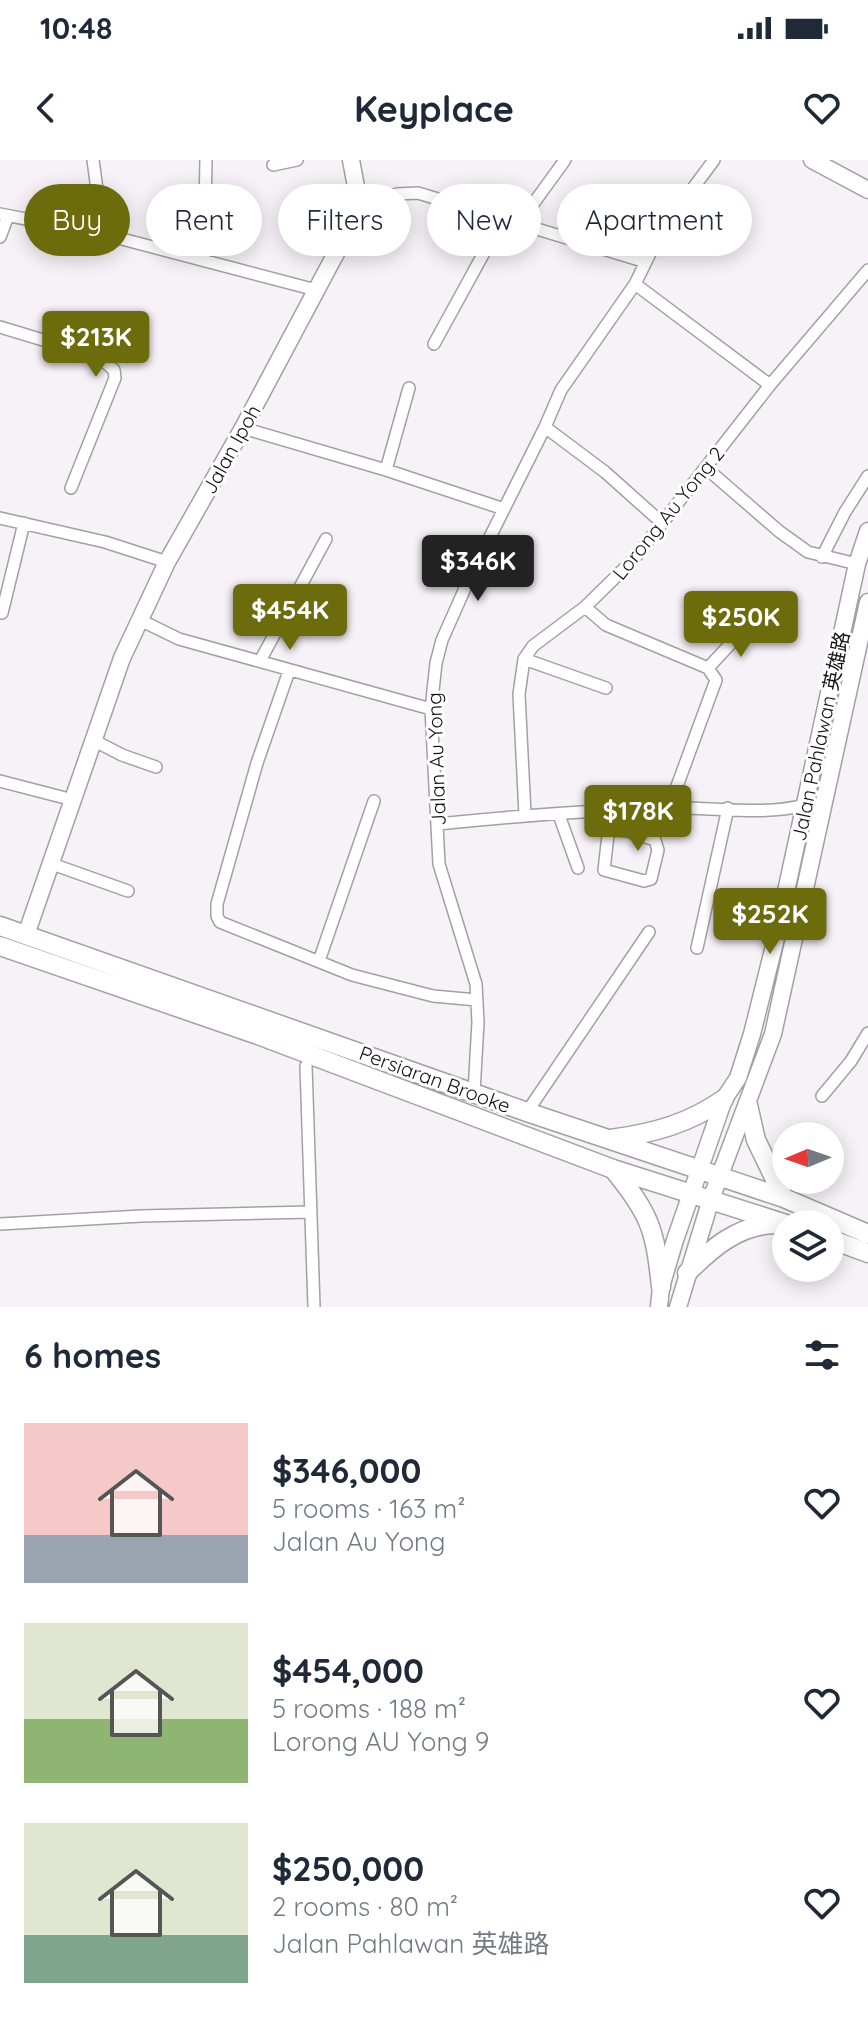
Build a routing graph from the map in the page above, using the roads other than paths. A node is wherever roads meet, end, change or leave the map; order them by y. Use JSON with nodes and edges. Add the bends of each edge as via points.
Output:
{"nodes":[{"id":1,"x":93,"y":160,"type":"edge"},
{"id":2,"x":206,"y":160,"type":"edge"},
{"id":3,"x":297,"y":160,"type":"edge"},
{"id":4,"x":351,"y":160,"type":"edge"},
{"id":5,"x":565,"y":160,"type":"edge"},
{"id":6,"x":714,"y":160,"type":"edge"},
{"id":7,"x":812,"y":160,"type":"edge"},
{"id":8,"x":273,"y":165,"type":"dead end"},
{"id":9,"x":96,"y":184,"type":"edge"},
{"id":10,"x":356,"y":184,"type":"edge"},
{"id":11,"x":866,"y":186,"type":"edge"},
{"id":12,"x":541,"y":193,"type":"edge"},
{"id":13,"x":4,"y":215,"type":"edge"},
{"id":14,"x":24,"y":219,"type":"edge"},
{"id":15,"x":541,"y":229,"type":"edge"},
{"id":16,"x":0,"y":237,"type":"edge"},
{"id":17,"x":130,"y":241,"type":"edge"},
{"id":18,"x":334,"y":256,"type":"edge"},
{"id":19,"x":482,"y":256,"type":"edge"},
{"id":20,"x":204,"y":261,"type":"junction"},
{"id":21,"x":646,"y":262,"type":"junction"},
{"id":22,"x":868,"y":270,"type":"edge"},
{"id":23,"x":635,"y":284,"type":"junction"},
{"id":24,"x":316,"y":290,"type":"junction"},
{"id":25,"x":0,"y":327,"type":"edge"},
{"id":26,"x":434,"y":344,"type":"dead end"},
{"id":27,"x":770,"y":385,"type":"junction"},
{"id":28,"x":409,"y":388,"type":"dead end"},
{"id":29,"x":545,"y":427,"type":"junction"},
{"id":30,"x":243,"y":428,"type":"junction"},
{"id":31,"x":706,"y":468,"type":"junction"},
{"id":32,"x":386,"y":470,"type":"junction"},
{"id":33,"x":868,"y":476,"type":"edge"},
{"id":34,"x":71,"y":488,"type":"dead end"},
{"id":35,"x":504,"y":509,"type":"junction"},
{"id":36,"x":0,"y":518,"type":"edge"},
{"id":37,"x":661,"y":522,"type":"junction"},
{"id":38,"x":24,"y":523,"type":"junction"},
{"id":39,"x":868,"y":531,"type":"edge"},
{"id":40,"x":326,"y":539,"type":"dead end"},
{"id":41,"x":822,"y":557,"type":"junction"},
{"id":42,"x":167,"y":562,"type":"junction"},
{"id":43,"x":857,"y":564,"type":"junction"},
{"id":44,"x":868,"y":602,"type":"edge"},
{"id":45,"x":585,"y":607,"type":"junction"},
{"id":46,"x":2,"y":613,"type":"dead end"},
{"id":47,"x":140,"y":620,"type":"junction"},
{"id":48,"x":747,"y":626,"type":"dead end"},
{"id":49,"x":524,"y":659,"type":"junction"},
{"id":50,"x":260,"y":661,"type":"junction"},
{"id":51,"x":708,"y":668,"type":"junction"},
{"id":52,"x":289,"y":671,"type":"junction"},
{"id":53,"x":606,"y":688,"type":"dead end"},
{"id":54,"x":431,"y":709,"type":"junction"},
{"id":55,"x":95,"y":741,"type":"junction"},
{"id":56,"x":156,"y":767,"type":"dead end"},
{"id":57,"x":0,"y":781,"type":"edge"},
{"id":58,"x":73,"y":800,"type":"junction"},
{"id":59,"x":374,"y":801,"type":"dead end"},
{"id":60,"x":805,"y":805,"type":"junction"},
{"id":61,"x":669,"y":808,"type":"junction"},
{"id":62,"x":728,"y":808,"type":"junction"},
{"id":63,"x":613,"y":811,"type":"junction"},
{"id":64,"x":782,"y":811,"type":"junction"},
{"id":65,"x":525,"y":815,"type":"junction"},
{"id":66,"x":559,"y":815,"type":"junction"},
{"id":67,"x":438,"y":824,"type":"junction"},
{"id":68,"x":613,"y":830,"type":"junction"},
{"id":69,"x":799,"y":834,"type":"junction"},
{"id":70,"x":52,"y":864,"type":"junction"},
{"id":71,"x":578,"y":868,"type":"dead end"},
{"id":72,"x":128,"y":891,"type":"dead end"},
{"id":73,"x":0,"y":926,"type":"edge"},
{"id":74,"x":649,"y":932,"type":"dead end"},
{"id":75,"x":26,"y":935,"type":"junction"},
{"id":76,"x":0,"y":946,"type":"edge"},
{"id":77,"x":697,"y":948,"type":"dead end"},
{"id":78,"x":319,"y":961,"type":"junction"},
{"id":79,"x":477,"y":1000,"type":"junction"},
{"id":80,"x":234,"y":1018,"type":"junction"},
{"id":81,"x":259,"y":1026,"type":"junction"},
{"id":82,"x":868,"y":1033,"type":"edge"},
{"id":83,"x":306,"y":1066,"type":"dead end"},
{"id":84,"x":474,"y":1092,"type":"junction"},
{"id":85,"x":822,"y":1096,"type":"dead end"},
{"id":86,"x":724,"y":1099,"type":"junction"},
{"id":87,"x":748,"y":1105,"type":"junction"},
{"id":88,"x":527,"y":1112,"type":"junction"},
{"id":89,"x":608,"y":1140,"type":"junction"},
{"id":90,"x":613,"y":1169,"type":"junction"},
{"id":91,"x":699,"y":1172,"type":"junction"},
{"id":92,"x":719,"y":1177,"type":"junction"},
{"id":93,"x":692,"y":1194,"type":"junction"},
{"id":94,"x":784,"y":1198,"type":"junction"},
{"id":95,"x":711,"y":1199,"type":"junction"},
{"id":96,"x":311,"y":1212,"type":"junction"},
{"id":97,"x":772,"y":1219,"type":"edge"},
{"id":98,"x":0,"y":1224,"type":"edge"},
{"id":99,"x":772,"y":1224,"type":"edge"},
{"id":100,"x":867,"y":1232,"type":"edge"},
{"id":101,"x":844,"y":1244,"type":"edge"},
{"id":102,"x":868,"y":1253,"type":"edge"},
{"id":103,"x":687,"y":1273,"type":"junction"},
{"id":104,"x":661,"y":1287,"type":"junction"},
{"id":105,"x":314,"y":1307,"type":"edge"},
{"id":106,"x":659,"y":1307,"type":"edge"},
{"id":107,"x":678,"y":1307,"type":"edge"}],
"edges":[{"from":1,"to":9,"type":"street"},
{"from":2,"to":20,"type":"street"},
{"from":3,"to":8,"type":"street"},
{"from":4,"to":10,"type":"main road"},
{"from":5,"to":12,"type":"street"},
{"from":6,"to":21,"type":"street","name":"Jalan Au Yong","via":[[661,231]]},
{"from":7,"to":11,"type":"main road"},
{"from":13,"to":14,"type":"street"},
{"from":13,"to":16,"type":"street"},
{"from":15,"to":21,"type":"street"},
{"from":17,"to":20,"type":"street"},
{"from":18,"to":24,"type":"main road","name":"Jalan Ipoh"},
{"from":19,"to":26,"type":"street"},
{"from":20,"to":24,"type":"street"},
{"from":21,"to":23,"type":"street","name":"Jalan Au Yong"},
{"from":22,"to":27,"type":"street","name":"Lorong Au Yong 2"},
{"from":23,"to":27,"type":"street"},
{"from":23,"to":29,"type":"street","name":"Jalan Au Yong","via":[[561,390]]},
{"from":24,"to":30,"type":"main road","name":"Jalan Ipoh"},
{"from":25,"to":34,"type":"street","via":[[99,357],[114,370]]},
{"from":27,"to":31,"type":"street","name":"Lorong Au Yong 2"},
{"from":28,"to":32,"type":"street"},
{"from":29,"to":35,"type":"street","name":"Jalan Au Yong"},
{"from":29,"to":37,"type":"street"},
{"from":30,"to":32,"type":"street"},
{"from":30,"to":42,"type":"main road","name":"Jalan Ipoh"},
{"from":31,"to":37,"type":"street","name":"Lorong Au Yong 2"},
{"from":31,"to":41,"type":"street","via":[[780,532]]},
{"from":32,"to":35,"type":"street"},
{"from":33,"to":41,"type":"street"},
{"from":35,"to":54,"type":"street","name":"Jalan Au Yong","via":[[442,640]]},
{"from":36,"to":38,"type":"street"},
{"from":37,"to":45,"type":"street","name":"Lorong Au Yong 2","via":[[634,559]]},
{"from":38,"to":42,"type":"street"},
{"from":38,"to":46,"type":"street"},
{"from":39,"to":43,"type":"main road","name":"Jalan Pahlawan 英雄路"},
{"from":40,"to":50,"type":"street"},
{"from":41,"to":43,"type":"street"},
{"from":42,"to":47,"type":"main road","name":"Jalan Ipoh"},
{"from":43,"to":60,"type":"main road","name":"Jalan Pahlawan 英雄路"},
{"from":44,"to":87,"type":"main road","name":"Jalan Pahlawan 英雄路","via":[[773,1034]]},
{"from":45,"to":49,"type":"street","name":"Lorong Au Yong 2","via":[[533,646]]},
{"from":45,"to":51,"type":"street","via":[[606,625]]},
{"from":47,"to":50,"type":"street","via":[[179,639]]},
{"from":47,"to":55,"type":"main road","name":"Jalan Ipoh"},
{"from":48,"to":51,"type":"street"},
{"from":49,"to":53,"type":"street"},
{"from":49,"to":65,"type":"street","via":[[519,694]]},
{"from":50,"to":52,"type":"street"},
{"from":51,"to":61,"type":"street","via":[[716,684]]},
{"from":52,"to":54,"type":"street"},
{"from":52,"to":78,"type":"street","via":[[216,910],[225,925]]},
{"from":54,"to":67,"type":"street","name":"Jalan Au Yong"},
{"from":55,"to":56,"type":"street"},
{"from":55,"to":58,"type":"main road","name":"Jalan Ipoh"},
{"from":57,"to":58,"type":"street"},
{"from":58,"to":70,"type":"main road","name":"Jalan Ipoh"},
{"from":59,"to":78,"type":"street"},
{"from":60,"to":64,"type":"street"},
{"from":60,"to":69,"type":"main road","name":"Jalan Pahlawan 英雄路"},
{"from":61,"to":62,"type":"street"},
{"from":61,"to":63,"type":"street"},
{"from":62,"to":64,"type":"street"},
{"from":62,"to":77,"type":"street"},
{"from":63,"to":66,"type":"street"},
{"from":63,"to":68,"type":"street"},
{"from":64,"to":69,"type":"street"},
{"from":65,"to":66,"type":"street"},
{"from":65,"to":67,"type":"street"},
{"from":66,"to":71,"type":"street"},
{"from":67,"to":79,"type":"street","name":"Jalan Au Yong","via":[[439,864]]},
{"from":68,"to":68,"type":"street","via":[[655,840],[658,850],[651,879],[604,870]]},
{"from":69,"to":86,"type":"main road","name":"Jalan Pahlawan 英雄路","via":[[745,1059]]},
{"from":70,"to":72,"type":"street"},
{"from":70,"to":75,"type":"main road","name":"Jalan Ipoh"},
{"from":73,"to":75,"type":"main road","name":"Persiaran Brooke"},
{"from":74,"to":88,"type":"street"},
{"from":75,"to":80,"type":"main road","name":"Persiaran Brooke"},
{"from":76,"to":80,"type":"main road","name":"Persiaran Brooke"},
{"from":78,"to":79,"type":"street","via":[[433,996]]},
{"from":79,"to":84,"type":"street","name":"Jalan Au Yong"},
{"from":80,"to":81,"type":"main road","name":"Persiaran Brooke"},
{"from":81,"to":84,"type":"main road","name":"Persiaran Brooke"},
{"from":81,"to":90,"type":"main road","name":"Persiaran Brooke"},
{"from":82,"to":85,"type":"street"},
{"from":83,"to":96,"type":"street"},
{"from":84,"to":88,"type":"main road","name":"Persiaran Brooke"},
{"from":86,"to":89,"type":"main road","via":[[678,1126]]},
{"from":86,"to":91,"type":"main road","name":"Jalan Pahlawan 英雄路"},
{"from":87,"to":92,"type":"main road","name":"Jalan Pahlawan 英雄路"},
{"from":87,"to":94,"type":"main road","via":[[756,1140]]},
{"from":88,"to":89,"type":"main road","name":"Persiaran Brooke"},
{"from":89,"to":91,"type":"main road","name":"Persiaran Brooke"},
{"from":90,"to":93,"type":"main road","name":"Persiaran Brooke"},
{"from":90,"to":104,"type":"main road","via":[[652,1228]]},
{"from":91,"to":92,"type":"main road","name":"Persiaran Brooke"},
{"from":91,"to":93,"type":"main road","name":"Jalan Pahlawan 英雄路"},
{"from":92,"to":94,"type":"main road","name":"Persiaran Brooke"},
{"from":92,"to":95,"type":"main road","name":"Jalan Pahlawan 英雄路"},
{"from":93,"to":95,"type":"main road","name":"Persiaran Brooke"},
{"from":93,"to":104,"type":"main road","name":"Jalan Pahlawan 英雄路"},
{"from":94,"to":100,"type":"main road","name":"Persiaran Brooke"},
{"from":95,"to":97,"type":"main road","name":"Persiaran Brooke"},
{"from":95,"to":103,"type":"main road","name":"Jalan Pahlawan 英雄路"},
{"from":96,"to":98,"type":"street"},
{"from":96,"to":105,"type":"street"},
{"from":99,"to":103,"type":"main road","via":[[744,1230],[709,1251]]},
{"from":101,"to":102,"type":"main road"},
{"from":103,"to":107,"type":"main road","name":"Jalan Pahlawan 英雄路"},
{"from":104,"to":106,"type":"main road","name":"Jalan Pahlawan 英雄路"}]}
